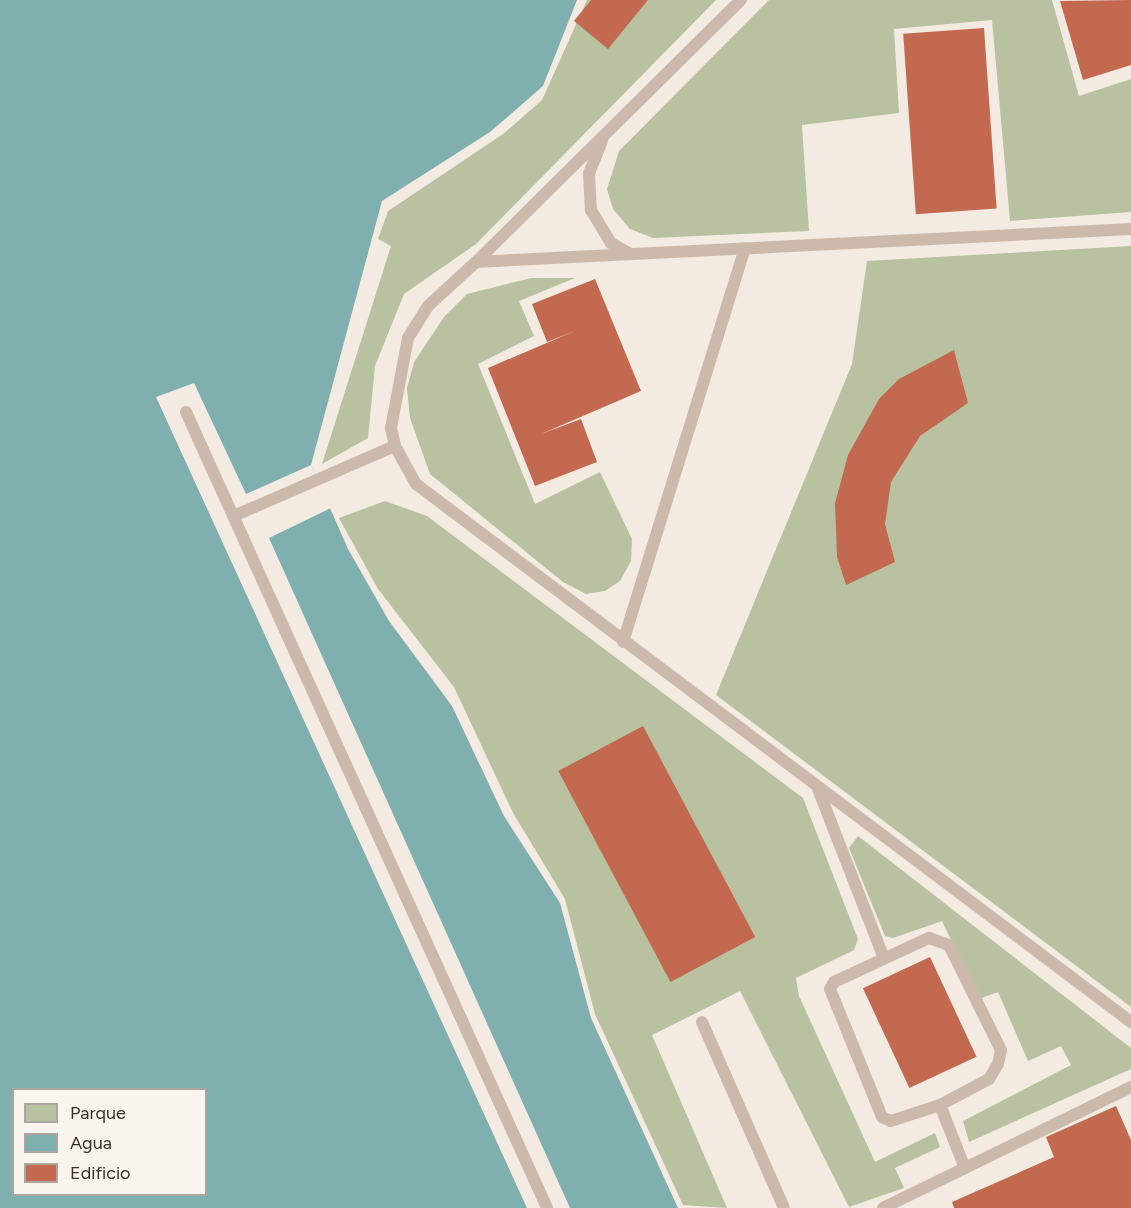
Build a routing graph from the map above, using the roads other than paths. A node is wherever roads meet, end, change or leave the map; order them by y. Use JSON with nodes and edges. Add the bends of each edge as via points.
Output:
{"nodes":[{"id":1,"x":741,"y":0,"type":"edge"},
{"id":2,"x":606,"y":134,"type":"junction"},
{"id":3,"x":1131,"y":229,"type":"edge"},
{"id":4,"x":745,"y":249,"type":"junction"},
{"id":5,"x":631,"y":254,"type":"junction"},
{"id":6,"x":476,"y":262,"type":"junction"},
{"id":7,"x":186,"y":412,"type":"dead end"},
{"id":8,"x":395,"y":446,"type":"junction"},
{"id":9,"x":236,"y":515,"type":"junction"},
{"id":10,"x":623,"y":642,"type":"junction"},
{"id":11,"x":818,"y":787,"type":"junction"},
{"id":12,"x":884,"y":958,"type":"junction"},
{"id":13,"x":702,"y":1022,"type":"dead end"},
{"id":14,"x":1131,"y":1022,"type":"edge"},
{"id":15,"x":1131,"y":1088,"type":"edge"},
{"id":16,"x":940,"y":1105,"type":"junction"},
{"id":17,"x":965,"y":1168,"type":"junction"},
{"id":18,"x":547,"y":1208,"type":"edge"},
{"id":19,"x":784,"y":1208,"type":"edge"},
{"id":20,"x":883,"y":1208,"type":"edge"}],
"edges":[{"from":1,"to":2,"type":"lane"},
{"from":2,"to":5,"type":"lane","via":[[589,174],[591,210],[611,243]]},
{"from":2,"to":6,"type":"lane"},
{"from":3,"to":4,"type":"lane"},
{"from":4,"to":5,"type":"lane"},
{"from":4,"to":10,"type":"lane"},
{"from":5,"to":6,"type":"lane"},
{"from":6,"to":8,"type":"lane","via":[[428,306],[408,338],[392,406]]},
{"from":7,"to":9,"type":"lane"},
{"from":8,"to":9,"type":"lane"},
{"from":8,"to":10,"type":"lane","via":[[416,484]]},
{"from":9,"to":18,"type":"lane"},
{"from":10,"to":11,"type":"lane"},
{"from":11,"to":12,"type":"lane"},
{"from":11,"to":14,"type":"lane"},
{"from":12,"to":16,"type":"lane","via":[[834,982],[829,996],[882,1117],[902,1121]]},
{"from":12,"to":16,"type":"lane","via":[[929,938],[949,945],[1001,1050],[989,1079]]},
{"from":13,"to":19,"type":"lane"},
{"from":15,"to":17,"type":"lane"},
{"from":16,"to":17,"type":"lane"},
{"from":17,"to":20,"type":"lane"}]}
